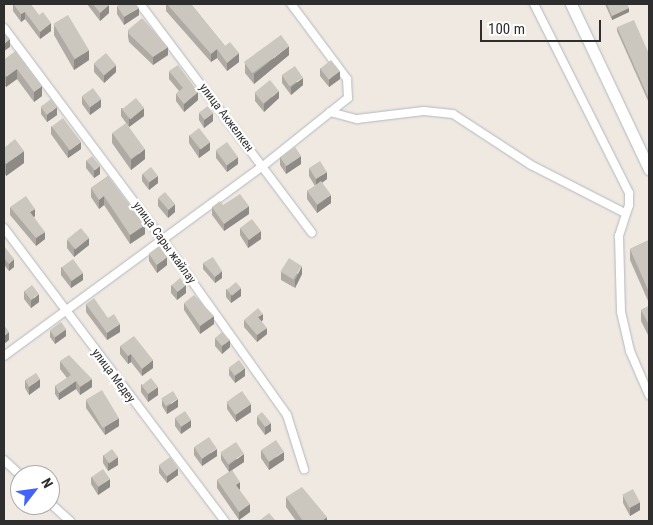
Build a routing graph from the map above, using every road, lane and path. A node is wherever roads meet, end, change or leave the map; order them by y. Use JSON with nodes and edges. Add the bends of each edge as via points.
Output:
{"nodes":[{"id":1,"x":140,"y":4,"type":"edge"},
{"id":2,"x":291,"y":4,"type":"edge"},
{"id":3,"x":534,"y":4,"type":"edge"},
{"id":4,"x":571,"y":4,"type":"edge"},
{"id":5,"x":4,"y":28,"type":"edge"},
{"id":6,"x":330,"y":112,"type":"junction"},
{"id":7,"x":263,"y":166,"type":"junction"},
{"id":8,"x":649,"y":169,"type":"edge"},
{"id":9,"x":625,"y":213,"type":"junction"},
{"id":10,"x":4,"y":228,"type":"edge"},
{"id":11,"x":312,"y":233,"type":"dead end"},
{"id":12,"x":162,"y":239,"type":"junction"},
{"id":13,"x":65,"y":311,"type":"junction"},
{"id":14,"x":4,"y":356,"type":"edge"},
{"id":15,"x":649,"y":395,"type":"edge"},
{"id":16,"x":304,"y":469,"type":"dead end"},
{"id":17,"x":60,"y":512,"type":"edge"},
{"id":18,"x":70,"y":521,"type":"edge"},
{"id":19,"x":224,"y":521,"type":"edge"}],
"edges":[{"from":1,"to":7,"type":"street","name":"улица Акжелкен"},
{"from":2,"to":6,"type":"street","via":[[347,79],[348,98]]},
{"from":3,"to":9,"type":"street","via":[[620,171],[629,194]]},
{"from":4,"to":8,"type":"street"},
{"from":5,"to":12,"type":"street","name":"улица Сары жайлау"},
{"from":6,"to":7,"type":"street"},
{"from":6,"to":9,"type":"street","via":[[357,119],[424,111],[453,114],[532,164]]},
{"from":7,"to":11,"type":"street","name":"улица Акжелкен"},
{"from":7,"to":12,"type":"street"},
{"from":9,"to":15,"type":"street","via":[[619,236],[621,312],[630,351]]},
{"from":10,"to":13,"type":"street","name":"улица Медеу"},
{"from":12,"to":13,"type":"street"},
{"from":12,"to":16,"type":"street","name":"улица Сары жайлау","via":[[287,416]]},
{"from":13,"to":14,"type":"street"},
{"from":13,"to":19,"type":"street","name":"улица Медеу"},
{"from":17,"to":18,"type":"street"}]}
